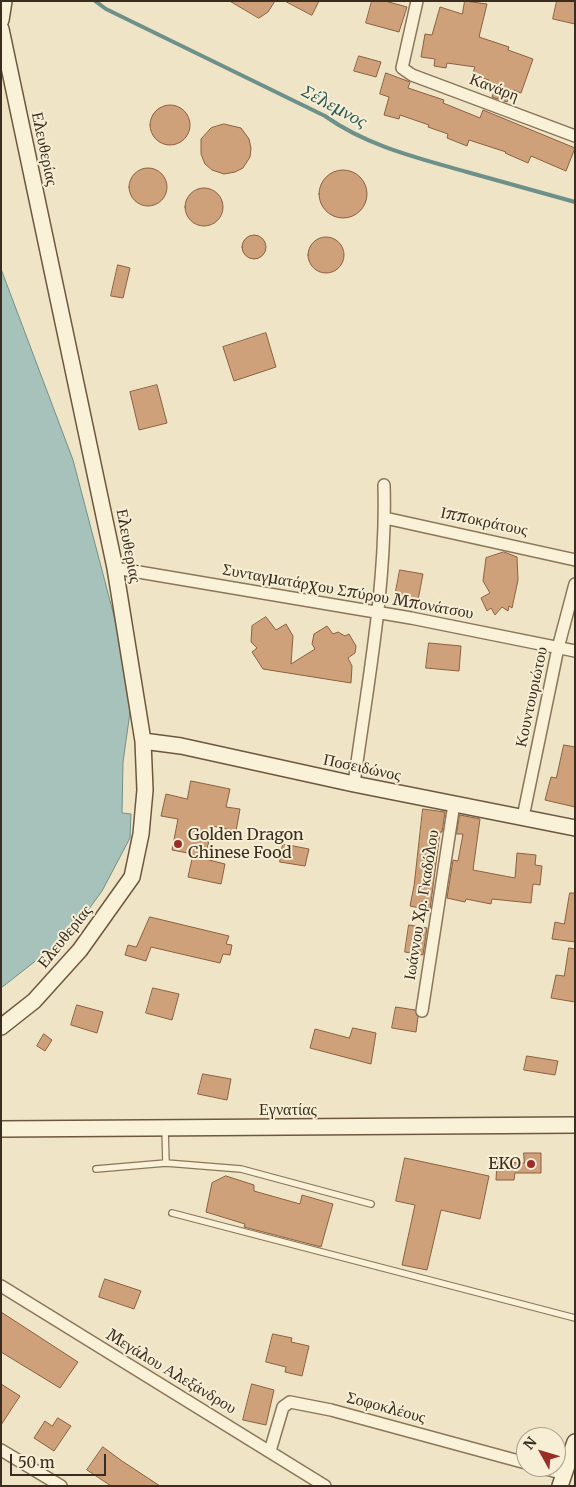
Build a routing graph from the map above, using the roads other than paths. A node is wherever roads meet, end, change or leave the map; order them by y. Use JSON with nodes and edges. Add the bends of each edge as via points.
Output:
{"nodes":[{"id":1,"x":4,"y":1,"type":"edge"},
{"id":2,"x":417,"y":1,"type":"edge"},
{"id":3,"x":1,"y":20,"type":"edge"},
{"id":4,"x":1,"y":29,"type":"edge"},
{"id":5,"x":575,"y":136,"type":"edge"},
{"id":6,"x":384,"y":485,"type":"dead end"},
{"id":7,"x":385,"y":518,"type":"junction"},
{"id":8,"x":575,"y":560,"type":"edge"},
{"id":9,"x":115,"y":568,"type":"junction"},
{"id":10,"x":575,"y":584,"type":"edge"},
{"id":11,"x":377,"y":613,"type":"junction"},
{"id":12,"x":558,"y":648,"type":"junction"},
{"id":13,"x":575,"y":651,"type":"edge"},
{"id":14,"x":143,"y":741,"type":"junction"},
{"id":15,"x":354,"y":784,"type":"junction"},
{"id":16,"x":454,"y":804,"type":"junction"},
{"id":17,"x":523,"y":817,"type":"junction"},
{"id":18,"x":575,"y":828,"type":"edge"},
{"id":19,"x":422,"y":1011,"type":"dead end"},
{"id":20,"x":1,"y":1027,"type":"edge"},
{"id":21,"x":575,"y":1125,"type":"edge"},
{"id":22,"x":165,"y":1128,"type":"junction"},
{"id":23,"x":1,"y":1129,"type":"edge"},
{"id":24,"x":166,"y":1163,"type":"junction"},
{"id":25,"x":96,"y":1169,"type":"dead end"},
{"id":26,"x":371,"y":1204,"type":"dead end"},
{"id":27,"x":172,"y":1213,"type":"dead end"},
{"id":28,"x":1,"y":1286,"type":"edge"},
{"id":29,"x":575,"y":1318,"type":"edge"},
{"id":30,"x":575,"y":1442,"type":"edge"},
{"id":31,"x":1,"y":1450,"type":"edge"},
{"id":32,"x":270,"y":1451,"type":"junction"},
{"id":33,"x":516,"y":1460,"type":"edge"},
{"id":34,"x":562,"y":1480,"type":"edge"},
{"id":35,"x":60,"y":1486,"type":"edge"},
{"id":36,"x":325,"y":1486,"type":"edge"}],
"edges":[{"from":1,"to":3,"type":"street"},
{"from":2,"to":5,"type":"street","name":"Κανάρη","via":[[402,68],[412,75]]},
{"from":4,"to":9,"type":"street","name":"Ελευθερίας"},
{"from":6,"to":7,"type":"street"},
{"from":7,"to":8,"type":"street","name":"Ιπποκράτους"},
{"from":7,"to":11,"type":"street"},
{"from":9,"to":11,"type":"street","name":"Συνταγματάρχου Σπύρου Μπονάτσου"},
{"from":9,"to":14,"type":"street","name":"Ελευθερίας"},
{"from":10,"to":12,"type":"street","name":"Κουντουριώτου"},
{"from":11,"to":12,"type":"street","name":"Συνταγματάρχου Σπύρου Μπονάτσου"},
{"from":11,"to":15,"type":"street"},
{"from":12,"to":13,"type":"street","name":"Συνταγματάρχου Σπύρου Μπονάτσου"},
{"from":12,"to":17,"type":"street","name":"Κουντουριώτου"},
{"from":14,"to":15,"type":"street","name":"Ποσειδώνος","via":[[181,746]]},
{"from":14,"to":20,"type":"street","name":"Ελευθερίας","via":[[145,790],[132,877],[80,950],[34,1001]]},
{"from":15,"to":16,"type":"street","name":"Ποσειδώνος"},
{"from":16,"to":17,"type":"street","name":"Ποσειδώνος"},
{"from":16,"to":19,"type":"street","name":"Ιωάννου Χρ. Γκαδόλου"},
{"from":17,"to":18,"type":"street","name":"Ποσειδώνος"},
{"from":21,"to":22,"type":"street","name":"Εγνατίας"},
{"from":22,"to":23,"type":"street","name":"Εγνατίας"},
{"from":22,"to":24,"type":"lane"},
{"from":24,"to":25,"type":"lane"},
{"from":24,"to":26,"type":"lane","via":[[241,1169]]},
{"from":27,"to":29,"type":"lane"},
{"from":28,"to":32,"type":"street","name":"Μεγάλου Αλεξάνδρου"},
{"from":30,"to":34,"type":"street"},
{"from":31,"to":35,"type":"street"},
{"from":32,"to":33,"type":"street","name":"Σοφοκλέους","via":[[283,1407],[290,1402]]},
{"from":32,"to":36,"type":"street","name":"Μεγάλου Αλεξάνδρου"}]}
